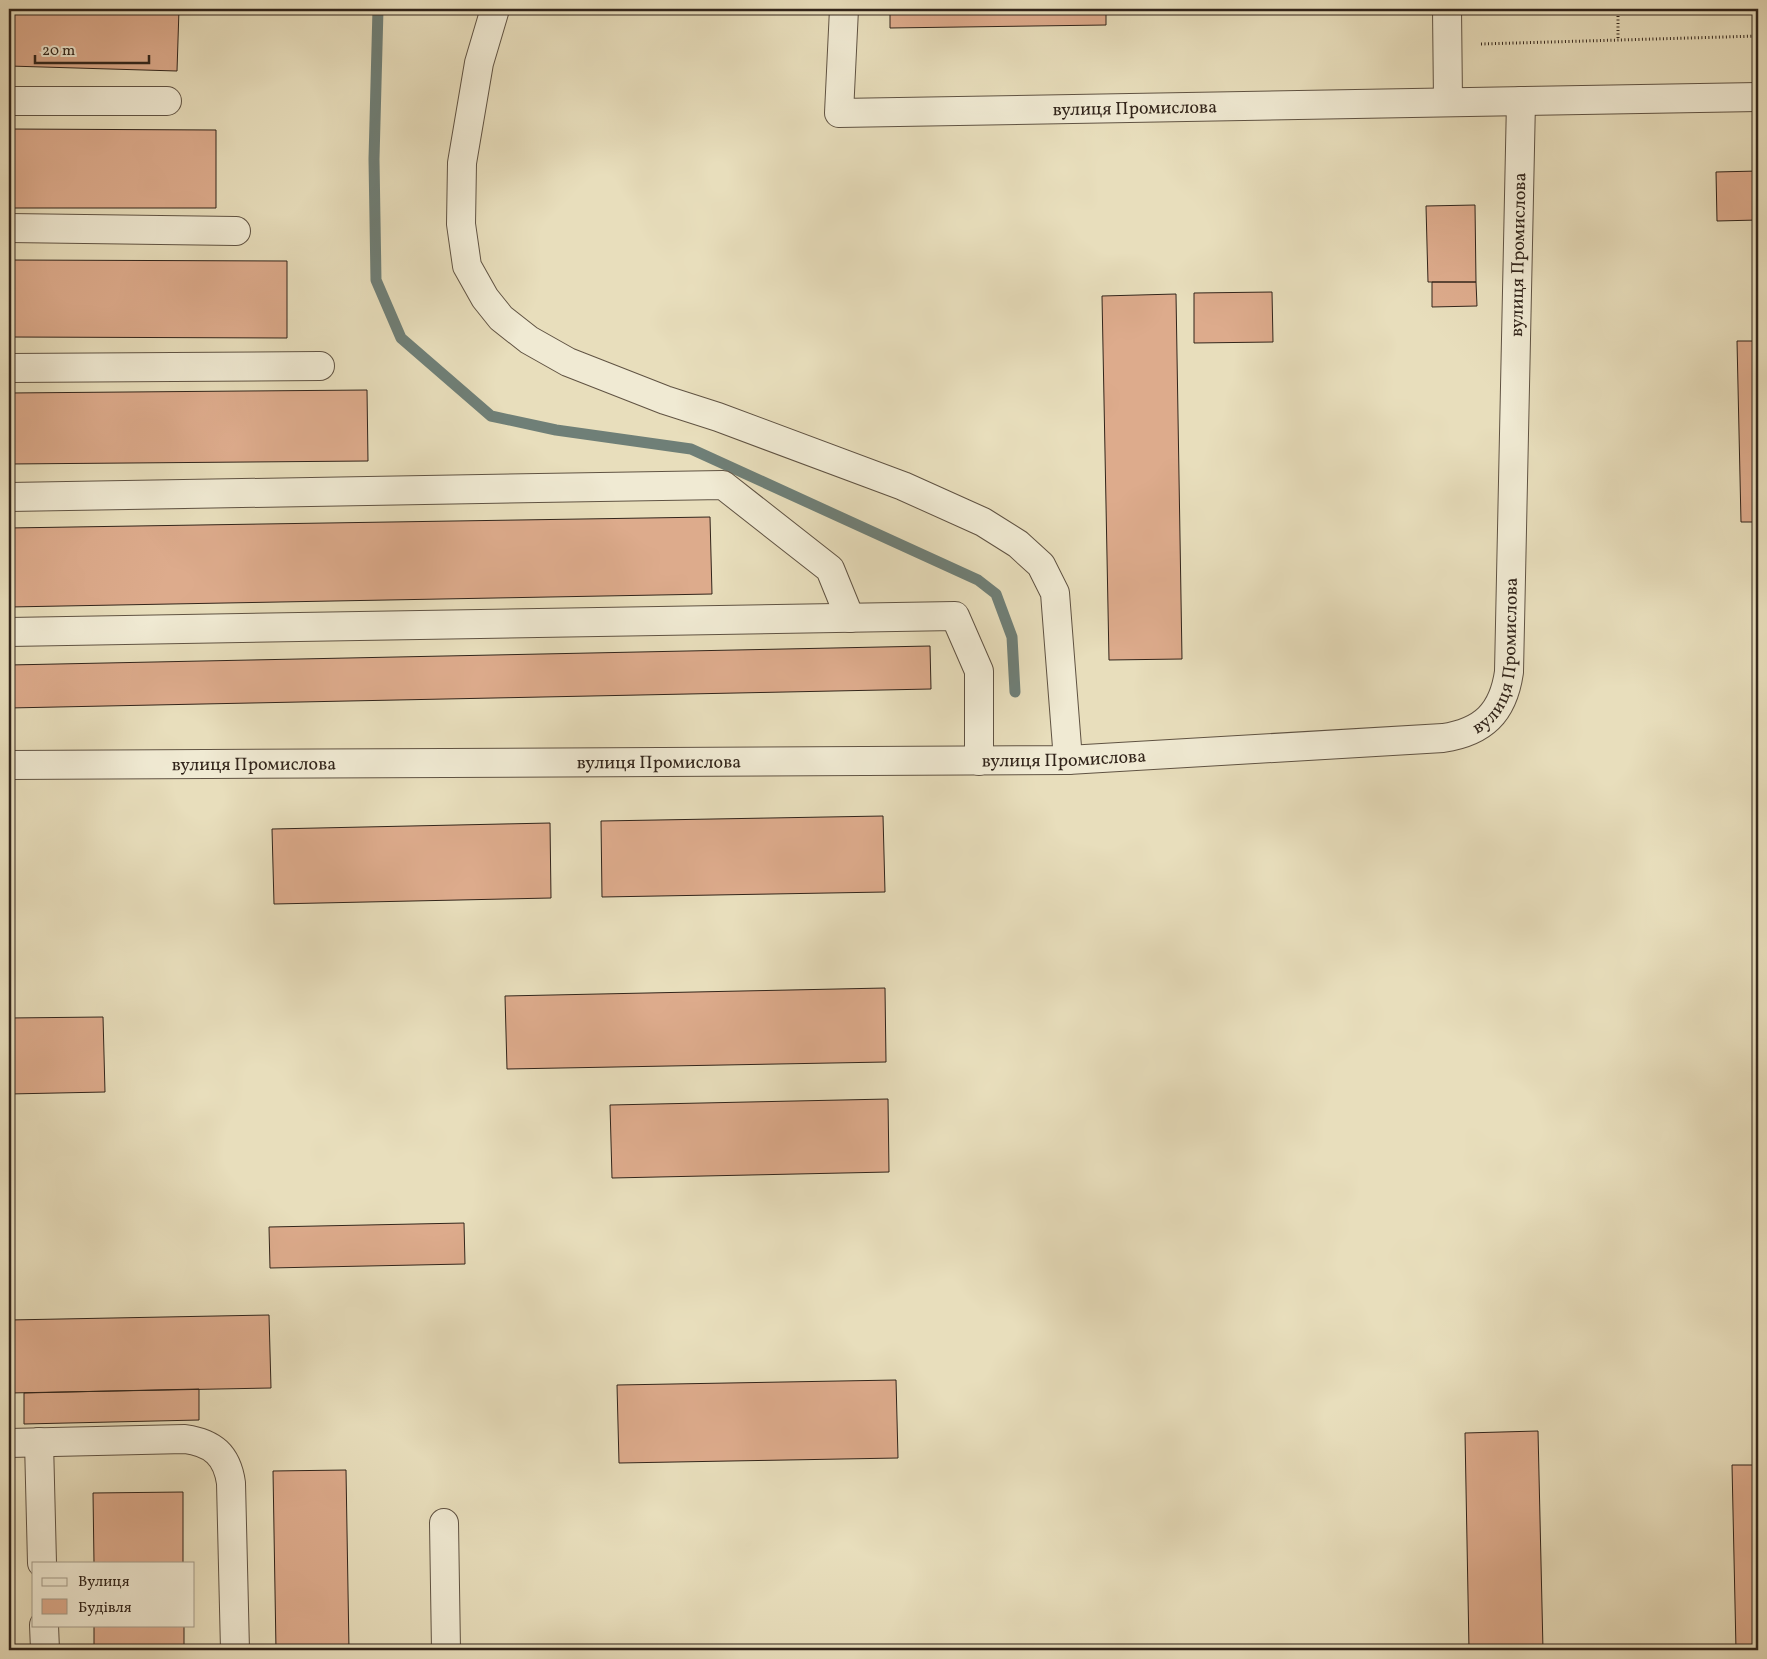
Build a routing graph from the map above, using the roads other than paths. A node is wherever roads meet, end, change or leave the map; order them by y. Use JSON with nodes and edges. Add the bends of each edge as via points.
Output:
{"nodes":[{"id":1,"x":495,"y":9,"type":"edge"},
{"id":2,"x":844,"y":9,"type":"edge"},
{"id":3,"x":1447,"y":9,"type":"edge"},
{"id":4,"x":1758,"y":97,"type":"edge"},
{"id":5,"x":9,"y":100,"type":"edge"},
{"id":6,"x":1521,"y":100,"type":"junction"},
{"id":7,"x":167,"y":101,"type":"dead end"},
{"id":8,"x":1448,"y":101,"type":"junction"},
{"id":9,"x":9,"y":228,"type":"edge"},
{"id":10,"x":236,"y":231,"type":"dead end"},
{"id":11,"x":320,"y":366,"type":"dead end"},
{"id":12,"x":9,"y":368,"type":"edge"},
{"id":13,"x":9,"y":497,"type":"edge"},
{"id":14,"x":850,"y":618,"type":"junction"},
{"id":15,"x":9,"y":632,"type":"edge"},
{"id":16,"x":1068,"y":760,"type":"junction"},
{"id":17,"x":980,"y":761,"type":"junction"},
{"id":18,"x":9,"y":765,"type":"edge"},
{"id":19,"x":39,"y":1442,"type":"junction"},
{"id":20,"x":9,"y":1443,"type":"edge"},
{"id":21,"x":444,"y":1523,"type":"dead end"},
{"id":22,"x":42,"y":1562,"type":"edge"},
{"id":23,"x":44,"y":1626,"type":"edge"},
{"id":24,"x":45,"y":1650,"type":"edge"},
{"id":25,"x":235,"y":1650,"type":"edge"},
{"id":26,"x":446,"y":1650,"type":"edge"}],
"edges":[{"from":1,"to":16,"type":"street","via":[[479,63],[462,163],[460,224],[467,266],[485,298],[501,318],[529,340],[568,362],[903,486],[983,522],[1018,544],[1041,565],[1055,593]]},
{"from":2,"to":8,"type":"street","name":"вулиця Промислова","via":[[840,113]]},
{"from":3,"to":8,"type":"street"},
{"from":4,"to":6,"type":"street","name":"вулиця Промислова"},
{"from":5,"to":7,"type":"street"},
{"from":6,"to":8,"type":"street","name":"вулиця Промислова"},
{"from":6,"to":16,"type":"street","name":"вулиця Промислова","via":[[1509,672],[1507,690],[1500,705],[1490,719],[1460,736]]},
{"from":9,"to":10,"type":"street"},
{"from":11,"to":12,"type":"street"},
{"from":13,"to":14,"type":"street","via":[[723,485],[830,569]]},
{"from":14,"to":15,"type":"street"},
{"from":14,"to":17,"type":"street","via":[[955,616],[979,671]]},
{"from":16,"to":17,"type":"street","name":"вулиця Промислова"},
{"from":17,"to":18,"type":"street","name":"вулиця Промислова"},
{"from":19,"to":20,"type":"street"},
{"from":19,"to":22,"type":"street"},
{"from":19,"to":25,"type":"street","via":[[185,1439],[208,1444],[217,1451],[225,1461],[231,1483]]},
{"from":21,"to":26,"type":"street"},
{"from":23,"to":24,"type":"street"}]}
